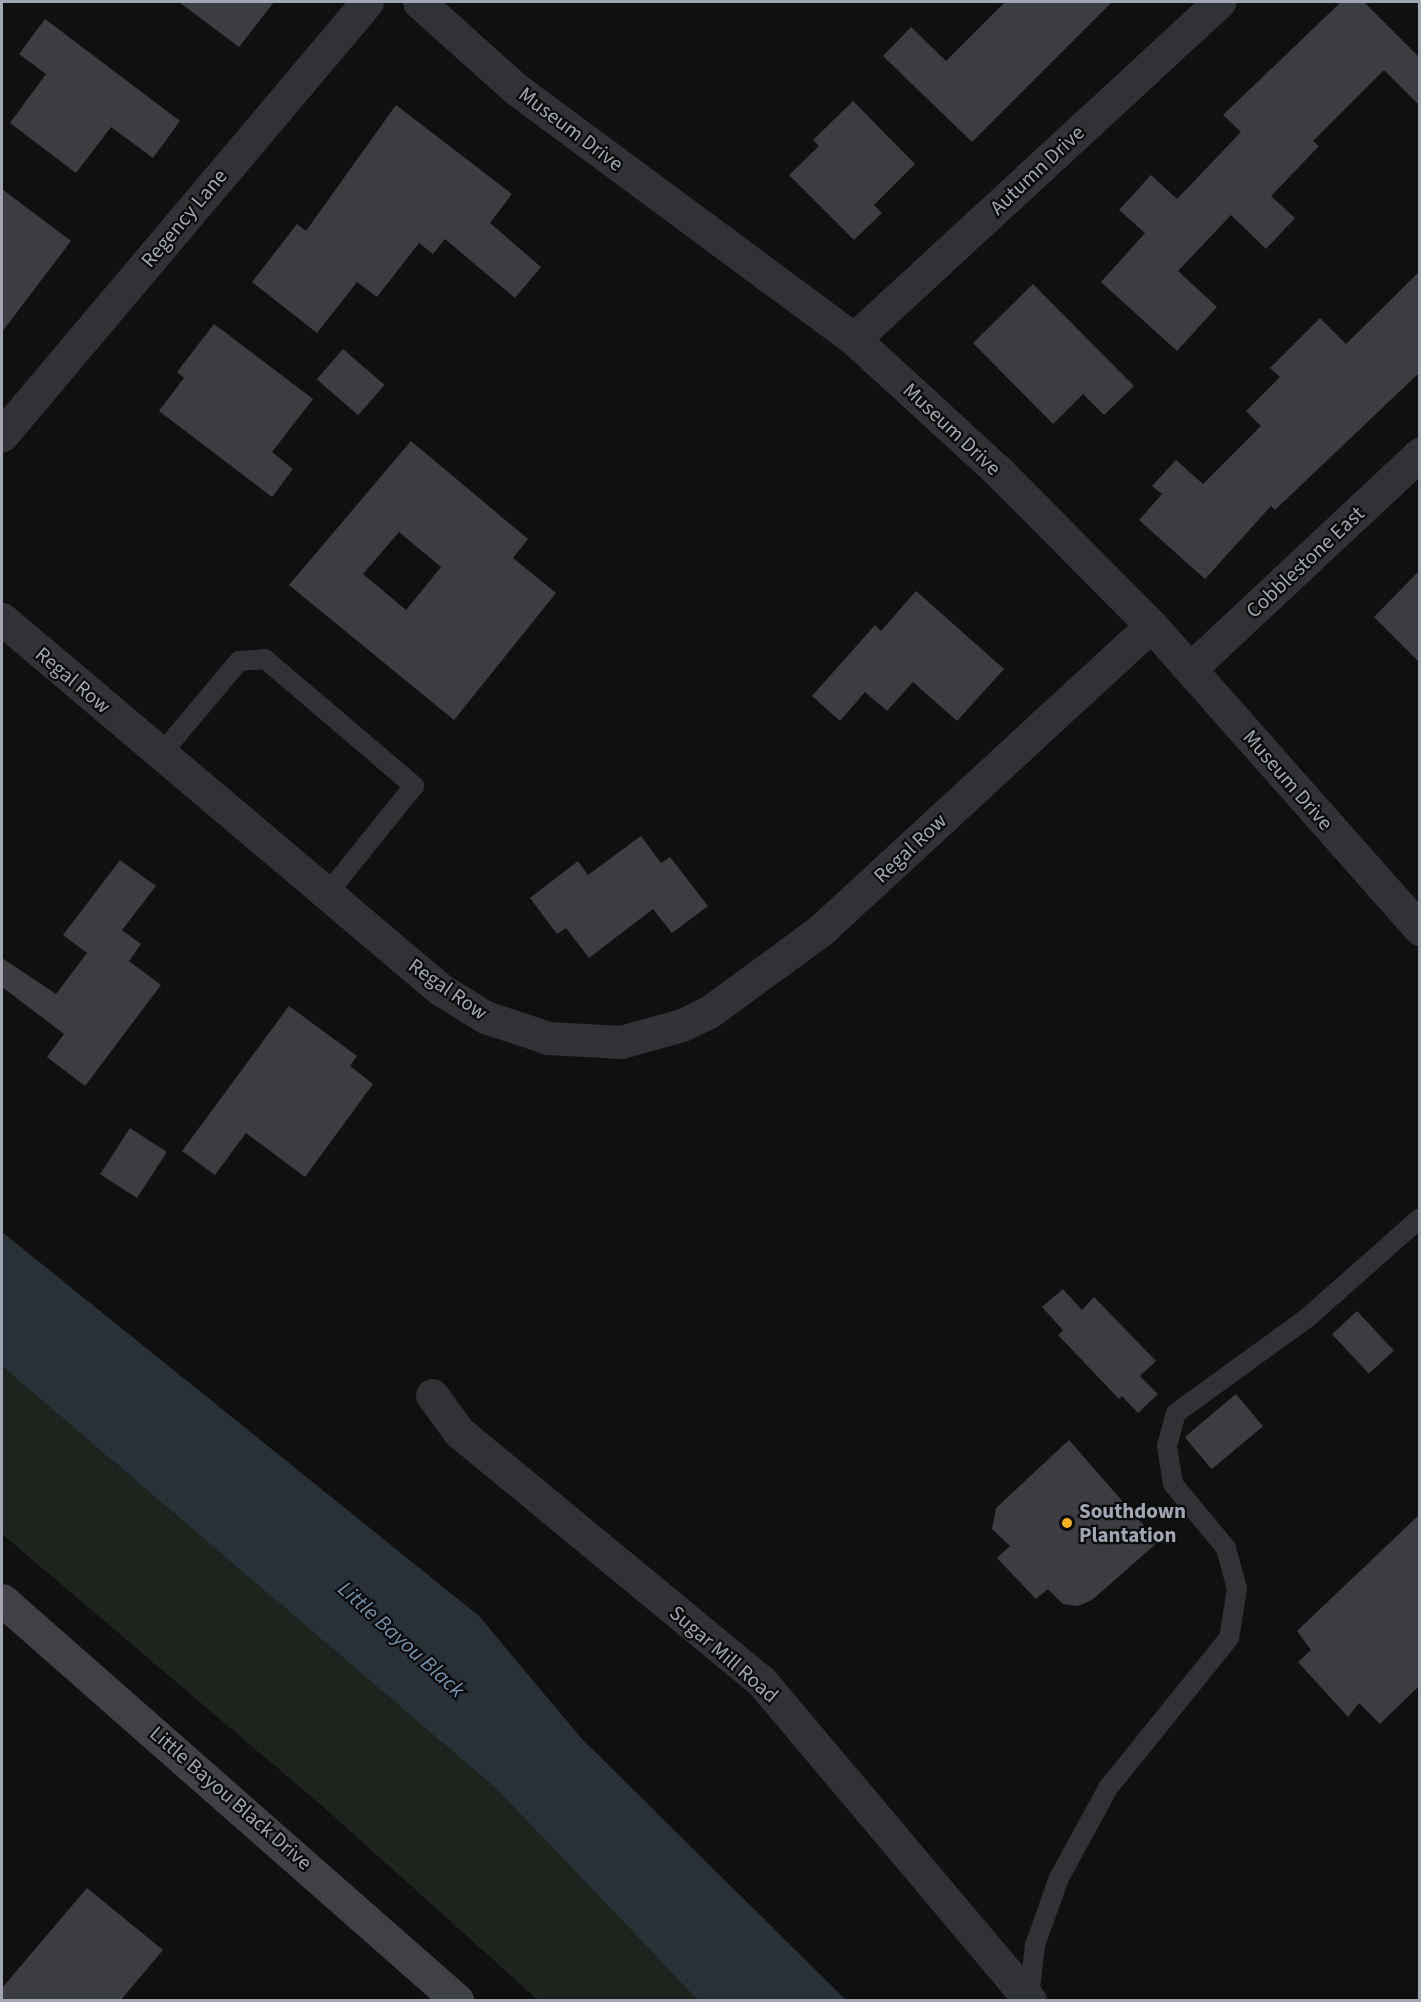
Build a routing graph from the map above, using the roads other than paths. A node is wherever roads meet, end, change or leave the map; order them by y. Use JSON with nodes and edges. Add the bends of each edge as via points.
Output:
{"nodes":[{"id":1,"x":367,"y":2,"type":"edge"},
{"id":2,"x":419,"y":2,"type":"edge"},
{"id":3,"x":1219,"y":2,"type":"edge"},
{"id":4,"x":854,"y":339,"type":"junction"},
{"id":5,"x":2,"y":435,"type":"edge"},
{"id":6,"x":1419,"y":454,"type":"edge"},
{"id":7,"x":2,"y":619,"type":"edge"},
{"id":8,"x":1151,"y":625,"type":"junction"},
{"id":9,"x":1190,"y":669,"type":"junction"},
{"id":10,"x":161,"y":754,"type":"junction"},
{"id":11,"x":327,"y":894,"type":"junction"},
{"id":12,"x":1419,"y":929,"type":"edge"},
{"id":13,"x":1419,"y":1218,"type":"edge"},
{"id":14,"x":432,"y":1395,"type":"dead end"},
{"id":15,"x":2,"y":1600,"type":"edge"},
{"id":16,"x":1029,"y":2000,"type":"edge"},
{"id":17,"x":457,"y":2001,"type":"edge"}],
"edges":[{"from":1,"to":5,"type":"street","name":"Regency Lane"},
{"from":2,"to":4,"type":"street","name":"Museum Drive","via":[[516,89]]},
{"from":3,"to":4,"type":"street","name":"Autumn Drive"},
{"from":4,"to":8,"type":"street","name":"Museum Drive","via":[[1096,566]]},
{"from":6,"to":9,"type":"street","name":"Cobblestone East"},
{"from":7,"to":10,"type":"street","name":"Regal Row"},
{"from":8,"to":9,"type":"street","name":"Museum Drive"},
{"from":8,"to":11,"type":"street","name":"Regal Row","via":[[821,930],[709,1012],[682,1025],[621,1042],[548,1038],[485,1017],[440,988]]},
{"from":9,"to":12,"type":"street","name":"Museum Drive"},
{"from":10,"to":11,"type":"street","name":"Regal Row"},
{"from":10,"to":11,"type":"lane","via":[[239,661],[265,659],[414,786]]},
{"from":13,"to":16,"type":"lane","via":[[1306,1319],[1176,1413],[1167,1446],[1173,1484],[1226,1548],[1237,1589],[1229,1638],[1108,1788],[1059,1878],[1035,1945]]},
{"from":14,"to":16,"type":"street","name":"Sugar Mill Road","via":[[459,1432],[762,1682],[826,1753]]},
{"from":15,"to":17,"type":"main road","name":"Little Bayou Black Drive"}]}
